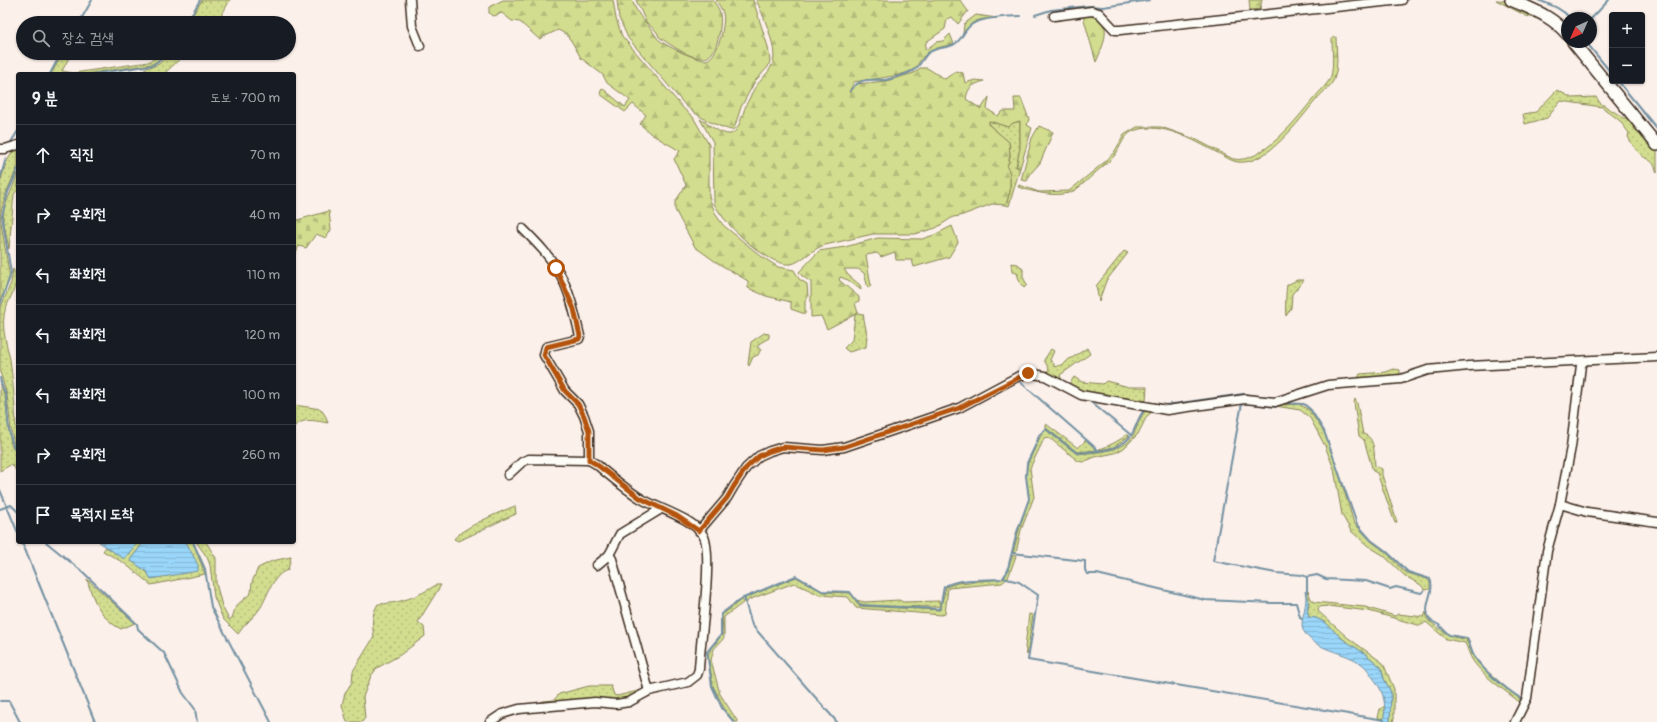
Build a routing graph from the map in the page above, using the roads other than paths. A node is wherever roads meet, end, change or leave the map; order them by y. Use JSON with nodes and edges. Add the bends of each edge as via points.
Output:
{"nodes":[{"id":1,"x":410,"y":0,"type":"edge"},
{"id":2,"x":1402,"y":0,"type":"edge"},
{"id":3,"x":1511,"y":0,"type":"edge"},
{"id":4,"x":1054,"y":16,"type":"dead end"},
{"id":5,"x":1561,"y":26,"type":"edge"},
{"id":6,"x":420,"y":46,"type":"dead end"},
{"id":7,"x":1578,"y":48,"type":"edge"},
{"id":8,"x":1657,"y":145,"type":"edge"},
{"id":9,"x":16,"y":146,"type":"edge"},
{"id":10,"x":0,"y":149,"type":"edge"},
{"id":11,"x":523,"y":229,"type":"dead end"},
{"id":12,"x":1657,"y":357,"type":"edge"},
{"id":13,"x":1584,"y":361,"type":"junction"},
{"id":14,"x":589,"y":460,"type":"junction"},
{"id":15,"x":508,"y":475,"type":"dead end"},
{"id":16,"x":1560,"y":504,"type":"junction"},
{"id":17,"x":662,"y":509,"type":"junction"},
{"id":18,"x":1657,"y":522,"type":"edge"},
{"id":19,"x":699,"y":531,"type":"junction"},
{"id":20,"x":609,"y":555,"type":"junction"},
{"id":21,"x":597,"y":565,"type":"dead end"},
{"id":22,"x":649,"y":691,"type":"junction"},
{"id":23,"x":490,"y":722,"type":"edge"},
{"id":24,"x":1515,"y":722,"type":"edge"}],
"edges":[{"from":1,"to":6,"type":"street","via":[[412,26]]},
{"from":2,"to":4,"type":"street","via":[[1120,30],[1115,30],[1099,13],[1092,11]]},
{"from":3,"to":5,"type":"street","via":[[1548,16]]},
{"from":7,"to":8,"type":"street"},
{"from":9,"to":10,"type":"street"},
{"from":11,"to":14,"type":"street","via":[[556,268],[574,309],[579,339],[546,347],[544,355],[565,391],[578,404],[584,416],[589,431]]},
{"from":12,"to":13,"type":"street"},
{"from":13,"to":16,"type":"street","via":[[1580,365],[1571,447]]},
{"from":13,"to":19,"type":"street","via":[[1491,363],[1428,370],[1401,379],[1328,385],[1275,402],[1245,399],[1167,410],[1081,395],[1044,376],[1028,373],[959,408],[844,447],[823,450],[783,447],[759,456],[746,468],[727,498]]},
{"from":14,"to":15,"type":"street","via":[[529,459]]},
{"from":14,"to":17,"type":"street","via":[[640,498]]},
{"from":16,"to":18,"type":"street","via":[[1586,512]]},
{"from":16,"to":24,"type":"street","via":[[1547,551],[1527,698]]},
{"from":17,"to":19,"type":"street"},
{"from":17,"to":20,"type":"street","via":[[620,534]]},
{"from":19,"to":22,"type":"street","via":[[707,548],[697,675],[688,682]]},
{"from":20,"to":21,"type":"street"},
{"from":20,"to":22,"type":"street"},
{"from":22,"to":23,"type":"street","via":[[629,702],[587,703],[519,710],[502,714]]}]}
